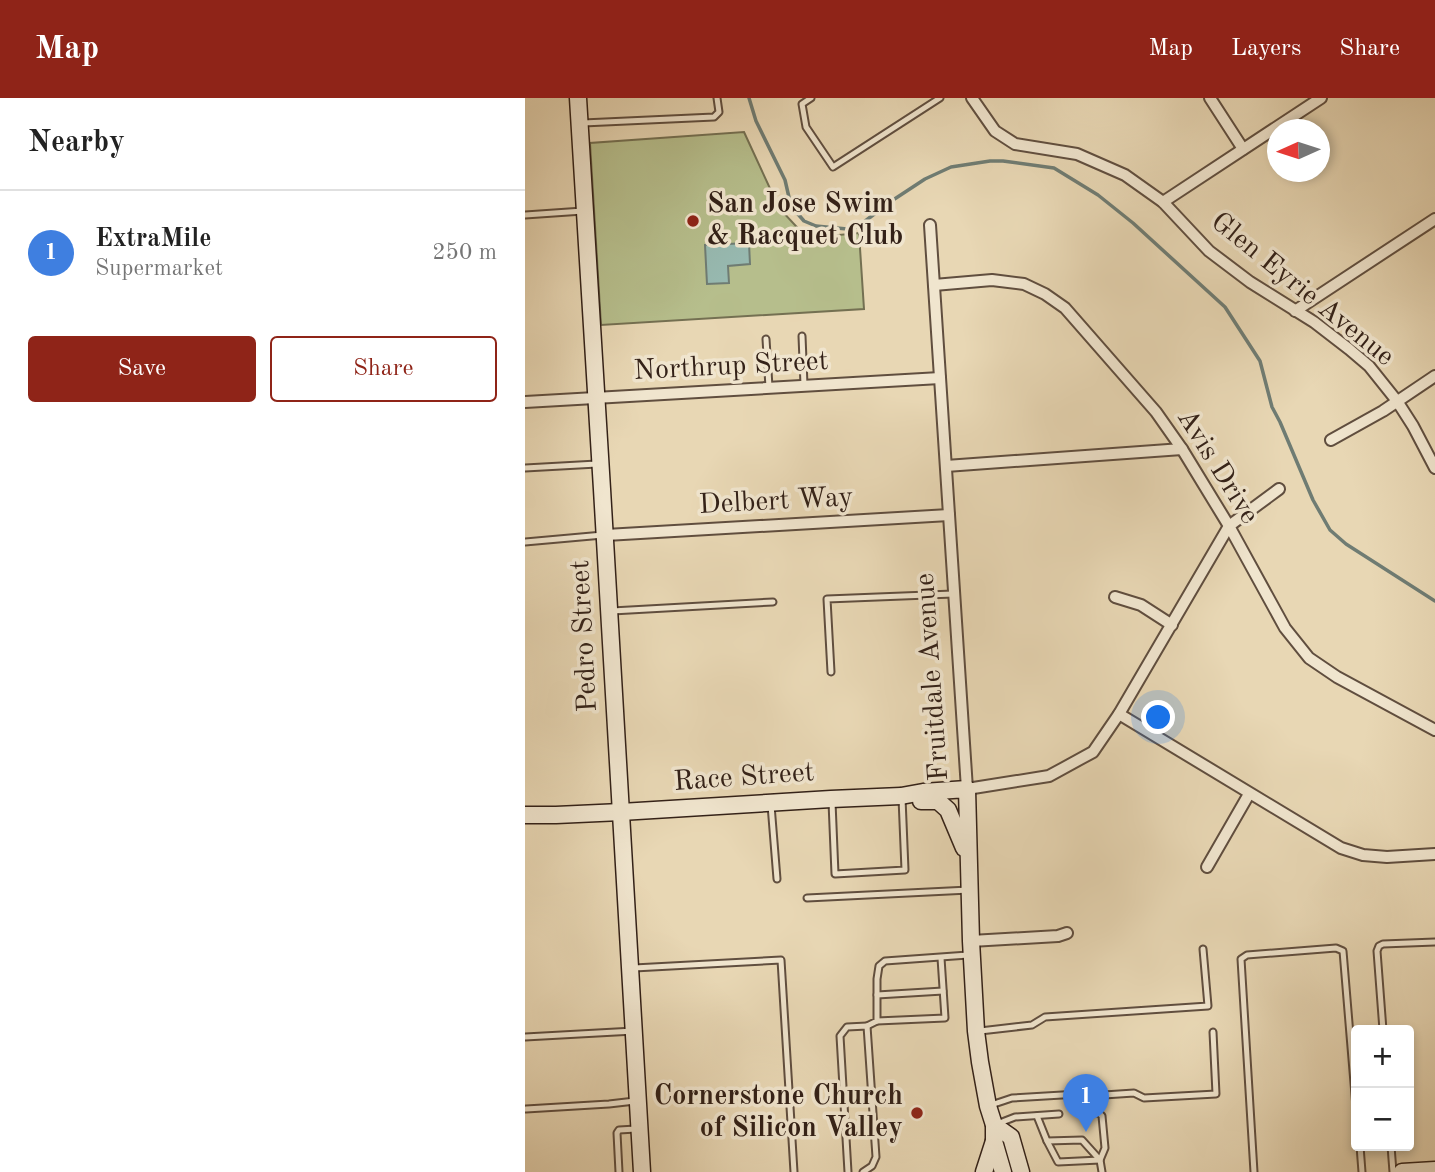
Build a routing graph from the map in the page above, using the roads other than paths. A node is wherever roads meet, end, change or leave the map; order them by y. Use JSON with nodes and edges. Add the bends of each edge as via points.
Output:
{"nodes":[{"id":1,"x":578,"y":98,"type":"edge"},
{"id":2,"x":717,"y":98,"type":"edge"},
{"id":3,"x":811,"y":98,"type":"edge"},
{"id":4,"x":940,"y":98,"type":"edge"},
{"id":5,"x":972,"y":98,"type":"edge"},
{"id":6,"x":1210,"y":98,"type":"edge"},
{"id":7,"x":1321,"y":98,"type":"edge"},
{"id":8,"x":580,"y":123,"type":"junction"},
{"id":9,"x":1243,"y":149,"type":"junction"},
{"id":10,"x":1163,"y":202,"type":"junction"},
{"id":11,"x":586,"y":211,"type":"junction"},
{"id":12,"x":525,"y":215,"type":"edge"},
{"id":13,"x":1435,"y":219,"type":"edge"},
{"id":14,"x":930,"y":225,"type":"dead end"},
{"id":15,"x":934,"y":285,"type":"junction"},
{"id":16,"x":1295,"y":310,"type":"junction"},
{"id":17,"x":802,"y":336,"type":"dead end"},
{"id":18,"x":766,"y":340,"type":"dead end"},
{"id":19,"x":1435,"y":376,"type":"edge"},
{"id":20,"x":940,"y":378,"type":"junction"},
{"id":21,"x":804,"y":385,"type":"junction"},
{"id":22,"x":769,"y":387,"type":"junction"},
{"id":23,"x":596,"y":398,"type":"junction"},
{"id":24,"x":1397,"y":401,"type":"junction"},
{"id":25,"x":525,"y":402,"type":"edge"},
{"id":26,"x":1331,"y":440,"type":"dead end"},
{"id":27,"x":1182,"y":449,"type":"junction"},
{"id":28,"x":600,"y":464,"type":"junction"},
{"id":29,"x":946,"y":466,"type":"junction"},
{"id":30,"x":525,"y":468,"type":"edge"},
{"id":31,"x":1435,"y":468,"type":"edge"},
{"id":32,"x":1279,"y":489,"type":"dead end"},
{"id":33,"x":949,"y":515,"type":"junction"},
{"id":34,"x":1229,"y":526,"type":"junction"},
{"id":35,"x":606,"y":535,"type":"junction"},
{"id":36,"x":525,"y":542,"type":"edge"},
{"id":37,"x":953,"y":594,"type":"junction"},
{"id":38,"x":1115,"y":597,"type":"dead end"},
{"id":39,"x":773,"y":602,"type":"dead end"},
{"id":40,"x":610,"y":611,"type":"junction"},
{"id":41,"x":1172,"y":625,"type":"junction"},
{"id":42,"x":831,"y":672,"type":"dead end"},
{"id":43,"x":1119,"y":714,"type":"junction"},
{"id":44,"x":1435,"y":730,"type":"edge"},
{"id":45,"x":967,"y":789,"type":"junction"},
{"id":46,"x":1249,"y":793,"type":"junction"},
{"id":47,"x":901,"y":796,"type":"junction"},
{"id":48,"x":831,"y":799,"type":"junction"},
{"id":49,"x":770,"y":802,"type":"junction"},
{"id":50,"x":621,"y":812,"type":"junction"},
{"id":51,"x":525,"y":815,"type":"edge"},
{"id":52,"x":1435,"y":854,"type":"edge"},
{"id":53,"x":968,"y":862,"type":"junction"},
{"id":54,"x":1207,"y":867,"type":"dead end"},
{"id":55,"x":776,"y":879,"type":"dead end"},
{"id":56,"x":969,"y":890,"type":"junction"},
{"id":57,"x":807,"y":898,"type":"dead end"},
{"id":58,"x":1067,"y":933,"type":"dead end"},
{"id":59,"x":1435,"y":942,"type":"edge"},
{"id":60,"x":971,"y":948,"type":"junction"},
{"id":61,"x":1203,"y":949,"type":"dead end"},
{"id":62,"x":941,"y":958,"type":"junction"},
{"id":63,"x":631,"y":968,"type":"junction"},
{"id":64,"x":943,"y":991,"type":"junction"},
{"id":65,"x":877,"y":995,"type":"junction"},
{"id":66,"x":877,"y":1021,"type":"junction"},
{"id":67,"x":1383,"y":1025,"type":"edge"},
{"id":68,"x":867,"y":1026,"type":"junction"},
{"id":69,"x":635,"y":1031,"type":"junction"},
{"id":70,"x":976,"y":1031,"type":"junction"},
{"id":71,"x":1213,"y":1032,"type":"dead end"},
{"id":72,"x":525,"y":1037,"type":"edge"},
{"id":73,"x":1354,"y":1088,"type":"edge"},
{"id":74,"x":639,"y":1101,"type":"junction"},
{"id":75,"x":988,"y":1106,"type":"junction"},
{"id":76,"x":526,"y":1109,"type":"edge"},
{"id":77,"x":1086,"y":1112,"type":"dead end"},
{"id":78,"x":1059,"y":1114,"type":"dead end"},
{"id":79,"x":1037,"y":1116,"type":"junction"},
{"id":80,"x":640,"y":1129,"type":"junction"},
{"id":81,"x":994,"y":1133,"type":"junction"},
{"id":82,"x":1047,"y":1141,"type":"junction"},
{"id":83,"x":1360,"y":1151,"type":"edge"},
{"id":84,"x":1391,"y":1151,"type":"edge"},
{"id":85,"x":1100,"y":1160,"type":"junction"},
{"id":86,"x":1435,"y":1170,"type":"edge"},
{"id":87,"x":619,"y":1172,"type":"edge"},
{"id":88,"x":642,"y":1172,"type":"edge"},
{"id":89,"x":794,"y":1172,"type":"edge"},
{"id":90,"x":848,"y":1172,"type":"edge"},
{"id":91,"x":863,"y":1172,"type":"edge"},
{"id":92,"x":983,"y":1172,"type":"edge"},
{"id":93,"x":1003,"y":1172,"type":"edge"},
{"id":94,"x":1021,"y":1172,"type":"edge"},
{"id":95,"x":1102,"y":1172,"type":"edge"},
{"id":96,"x":1254,"y":1172,"type":"edge"},
{"id":97,"x":1362,"y":1172,"type":"edge"},
{"id":98,"x":1393,"y":1172,"type":"edge"},
{"id":99,"x":1402,"y":1172,"type":"edge"}],
"edges":[{"from":1,"to":8,"type":"street","name":"Pedro Street"},
{"from":2,"to":8,"type":"lane","via":[[719,112],[714,117]]},
{"from":3,"to":4,"type":"lane","via":[[802,104],[806,127],[833,167]]},
{"from":5,"to":10,"type":"street","name":"Glen Eyrie Avenue","via":[[995,131],[1014,144],[1077,154],[1125,176]]},
{"from":6,"to":9,"type":"street"},
{"from":7,"to":9,"type":"street"},
{"from":8,"to":11,"type":"street","name":"Pedro Street"},
{"from":9,"to":10,"type":"street"},
{"from":10,"to":16,"type":"street","name":"Glen Eyrie Avenue","via":[[1209,251]]},
{"from":11,"to":12,"type":"lane"},
{"from":11,"to":23,"type":"street","name":"Pedro Street"},
{"from":13,"to":16,"type":"street"},
{"from":14,"to":15,"type":"street","name":"Fruitdale Avenue"},
{"from":15,"to":20,"type":"street","name":"Fruitdale Avenue"},
{"from":15,"to":27,"type":"street","name":"Avis Drive","via":[[992,280],[1024,284],[1045,294],[1065,308],[1156,412]]},
{"from":16,"to":24,"type":"street","name":"Glen Eyrie Avenue","via":[[1369,366]]},
{"from":17,"to":21,"type":"lane"},
{"from":18,"to":22,"type":"lane"},
{"from":19,"to":24,"type":"street"},
{"from":20,"to":21,"type":"street","name":"Northrup Street"},
{"from":20,"to":29,"type":"street","name":"Fruitdale Avenue"},
{"from":21,"to":22,"type":"street","name":"Northrup Street"},
{"from":22,"to":23,"type":"street","name":"Northrup Street"},
{"from":23,"to":25,"type":"street","name":"Northrup Street"},
{"from":23,"to":28,"type":"street","name":"Pedro Street"},
{"from":24,"to":26,"type":"street"},
{"from":24,"to":31,"type":"street","name":"Glen Eyrie Avenue"},
{"from":27,"to":29,"type":"street"},
{"from":27,"to":34,"type":"street","name":"Avis Drive"},
{"from":28,"to":30,"type":"lane"},
{"from":28,"to":35,"type":"street","name":"Pedro Street"},
{"from":29,"to":33,"type":"street","name":"Fruitdale Avenue"},
{"from":32,"to":34,"type":"street"},
{"from":33,"to":35,"type":"street","name":"Delbert Way"},
{"from":33,"to":37,"type":"street","name":"Fruitdale Avenue"},
{"from":34,"to":41,"type":"street"},
{"from":34,"to":44,"type":"street","name":"Avis Drive","via":[[1285,628],[1309,658]]},
{"from":35,"to":36,"type":"lane"},
{"from":35,"to":40,"type":"street","name":"Pedro Street"},
{"from":37,"to":42,"type":"lane","via":[[827,599]]},
{"from":37,"to":45,"type":"street","name":"Fruitdale Avenue"},
{"from":38,"to":41,"type":"street","via":[[1140,605]]},
{"from":39,"to":40,"type":"lane"},
{"from":40,"to":50,"type":"street","name":"Pedro Street"},
{"from":41,"to":43,"type":"street"},
{"from":43,"to":45,"type":"street","via":[[1093,752],[1049,776]]},
{"from":43,"to":46,"type":"street"},
{"from":45,"to":47,"type":"street","name":"Race Street"},
{"from":45,"to":53,"type":"street","name":"Fruitdale Avenue"},
{"from":46,"to":52,"type":"street","via":[[1341,848],[1387,857]]},
{"from":46,"to":54,"type":"street"},
{"from":47,"to":48,"type":"street","name":"Race Street"},
{"from":47,"to":48,"type":"lane","via":[[905,870],[835,874]]},
{"from":47,"to":53,"type":"street","via":[[938,801],[948,810]]},
{"from":48,"to":49,"type":"street","name":"Race Street"},
{"from":49,"to":50,"type":"street","name":"Race Street"},
{"from":49,"to":55,"type":"lane"},
{"from":50,"to":51,"type":"street","name":"Race Street"},
{"from":50,"to":63,"type":"street","name":"Pedro Street"},
{"from":53,"to":56,"type":"street","name":"Fruitdale Avenue"},
{"from":56,"to":57,"type":"lane"},
{"from":56,"to":60,"type":"street","name":"Fruitdale Avenue"},
{"from":58,"to":60,"type":"street"},
{"from":59,"to":67,"type":"lane","via":[[1379,946]]},
{"from":60,"to":62,"type":"lane"},
{"from":60,"to":70,"type":"street","name":"Fruitdale Avenue"},
{"from":61,"to":70,"type":"lane","via":[[1208,1006],[1045,1017],[1032,1025]]},
{"from":62,"to":64,"type":"lane"},
{"from":62,"to":65,"type":"lane","via":[[885,961],[879,966]]},
{"from":63,"to":69,"type":"street","name":"Pedro Street"},
{"from":63,"to":89,"type":"lane","via":[[781,960]]},
{"from":64,"to":65,"type":"lane"},
{"from":64,"to":66,"type":"lane","via":[[945,1018]]},
{"from":65,"to":66,"type":"lane"},
{"from":66,"to":68,"type":"lane"},
{"from":68,"to":90,"type":"lane","via":[[847,1027],[839,1037]]},
{"from":68,"to":91,"type":"lane","via":[[876,1157],[873,1166]]},
{"from":69,"to":72,"type":"lane"},
{"from":69,"to":74,"type":"street","name":"Pedro Street"},
{"from":70,"to":75,"type":"street","name":"Fruitdale Avenue"},
{"from":71,"to":75,"type":"lane","via":[[1216,1094],[1144,1098],[1134,1093],[1079,1094],[1012,1098]]},
{"from":73,"to":96,"type":"lane","via":[[1343,951],[1247,955],[1241,960]]},
{"from":74,"to":76,"type":"lane"},
{"from":74,"to":80,"type":"street","name":"Pedro Street"},
{"from":75,"to":81,"type":"street","name":"Fruitdale Avenue"},
{"from":77,"to":85,"type":"lane","via":[[1102,1116],[1105,1148]]},
{"from":78,"to":79,"type":"lane"},
{"from":79,"to":81,"type":"lane","via":[[1015,1117]]},
{"from":79,"to":82,"type":"lane"},
{"from":80,"to":87,"type":"lane","via":[[617,1133]]},
{"from":80,"to":88,"type":"street","name":"Pedro Street"},
{"from":81,"to":92,"type":"street"},
{"from":81,"to":93,"type":"street","name":"Fruitdale Avenue"},
{"from":81,"to":94,"type":"street","name":"Fruitdale Avenue","via":[[1010,1137]]},
{"from":82,"to":85,"type":"lane","via":[[1082,1140]]},
{"from":82,"to":85,"type":"lane","via":[[1058,1162]]},
{"from":83,"to":97,"type":"lane"},
{"from":84,"to":98,"type":"lane"},
{"from":85,"to":95,"type":"lane"},
{"from":86,"to":99,"type":"street"}]}
